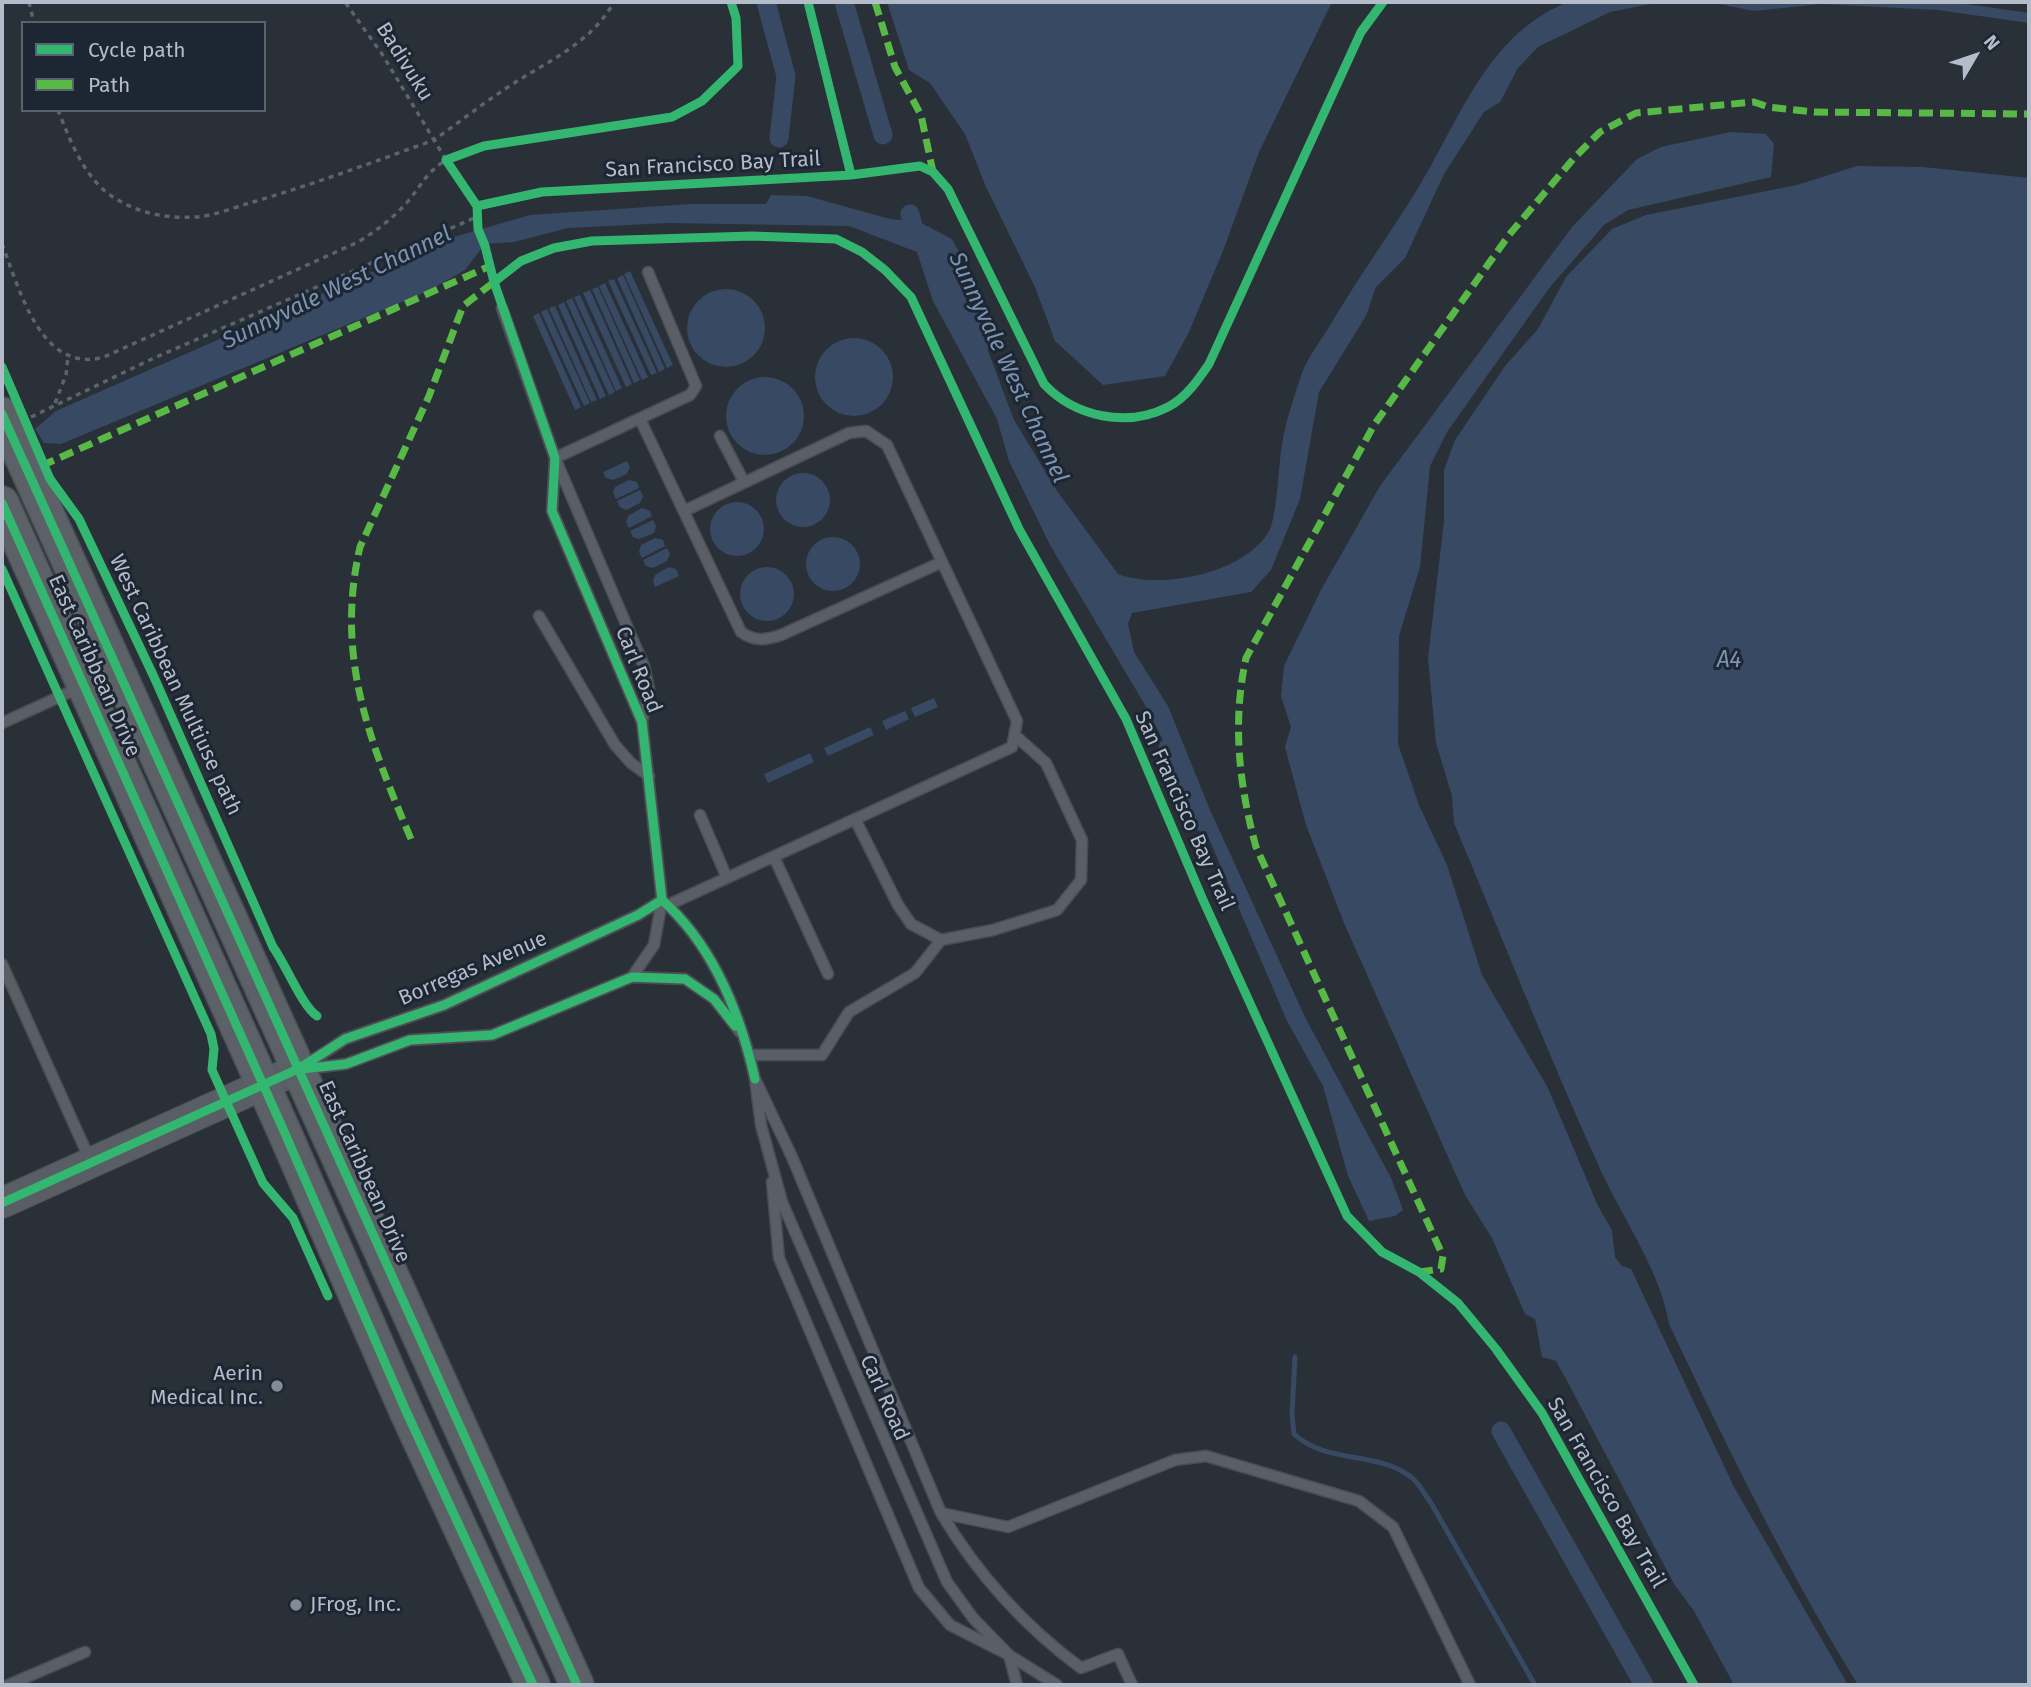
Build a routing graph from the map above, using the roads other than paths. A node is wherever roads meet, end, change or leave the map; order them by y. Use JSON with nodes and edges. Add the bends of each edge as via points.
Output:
{"nodes":[{"id":1,"x":648,"y":272,"type":"dead end"},
{"id":2,"x":502,"y":308,"type":"dead end"},
{"id":3,"x":16,"y":415,"type":"edge"},
{"id":4,"x":640,"y":419,"type":"junction"},
{"id":5,"x":720,"y":436,"type":"dead end"},
{"id":6,"x":555,"y":458,"type":"junction"},
{"id":7,"x":744,"y":482,"type":"junction"},
{"id":8,"x":2,"y":503,"type":"edge"},
{"id":9,"x":684,"y":511,"type":"junction"},
{"id":10,"x":942,"y":562,"type":"junction"},
{"id":11,"x":539,"y":616,"type":"dead end"},
{"id":12,"x":84,"y":685,"type":"junction"},
{"id":13,"x":2,"y":723,"type":"edge"},
{"id":14,"x":642,"y":723,"type":"junction"},
{"id":15,"x":1017,"y":737,"type":"junction"},
{"id":16,"x":649,"y":776,"type":"junction"},
{"id":17,"x":700,"y":815,"type":"dead end"},
{"id":18,"x":855,"y":819,"type":"junction"},
{"id":19,"x":774,"y":857,"type":"junction"},
{"id":20,"x":727,"y":878,"type":"junction"},
{"id":21,"x":665,"y":903,"type":"junction"},
{"id":22,"x":941,"y":940,"type":"junction"},
{"id":23,"x":2,"y":964,"type":"edge"},
{"id":24,"x":828,"y":974,"type":"dead end"},
{"id":25,"x":632,"y":977,"type":"junction"},
{"id":26,"x":747,"y":1041,"type":"junction"},
{"id":27,"x":750,"y":1055,"type":"junction"},
{"id":28,"x":298,"y":1069,"type":"junction"},
{"id":29,"x":755,"y":1079,"type":"junction"},
{"id":30,"x":263,"y":1084,"type":"junction"},
{"id":31,"x":771,"y":1161,"type":"junction"},
{"id":32,"x":91,"y":1162,"type":"junction"},
{"id":33,"x":2,"y":1203,"type":"edge"},
{"id":34,"x":941,"y":1513,"type":"junction"},
{"id":35,"x":85,"y":1652,"type":"dead end"},
{"id":36,"x":1009,"y":1655,"type":"junction"},
{"id":37,"x":8,"y":1685,"type":"edge"},
{"id":38,"x":533,"y":1685,"type":"edge"},
{"id":39,"x":577,"y":1685,"type":"edge"},
{"id":40,"x":1017,"y":1685,"type":"edge"},
{"id":41,"x":1057,"y":1685,"type":"edge"},
{"id":42,"x":1132,"y":1685,"type":"edge"},
{"id":43,"x":1470,"y":1685,"type":"edge"}],
"edges":[{"from":1,"to":4,"type":"lane","via":[[696,386],[690,394]]},
{"from":2,"to":6,"type":"lane","name":"Carl Road"},
{"from":3,"to":28,"type":"main road","name":"East Caribbean Drive","via":[[33,482]]},
{"from":4,"to":6,"type":"lane"},
{"from":4,"to":9,"type":"lane"},
{"from":5,"to":7,"type":"lane"},
{"from":6,"to":14,"type":"lane","name":"Carl Road","via":[[552,511]]},
{"from":6,"to":14,"type":"lane","name":"Carl Road","via":[[644,666],[649,689]]},
{"from":7,"to":9,"type":"lane"},
{"from":7,"to":10,"type":"lane","via":[[849,433],[866,431],[887,445]]},
{"from":8,"to":12,"type":"main road","name":"East Caribbean Drive"},
{"from":9,"to":10,"type":"lane","via":[[741,632],[751,639],[781,635]]},
{"from":10,"to":15,"type":"lane","via":[[1017,721]]},
{"from":11,"to":16,"type":"lane","via":[[615,745]]},
{"from":12,"to":13,"type":"lane"},
{"from":12,"to":30,"type":"main road","name":"East Caribbean Drive"},
{"from":14,"to":16,"type":"lane","name":"Carl Road"},
{"from":15,"to":18,"type":"lane","name":"Borregas Avenue","via":[[1012,747]]},
{"from":15,"to":22,"type":"lane","via":[[1046,763],[1082,840],[1081,880],[1057,910]]},
{"from":16,"to":21,"type":"lane","name":"Carl Road"},
{"from":17,"to":20,"type":"lane"},
{"from":18,"to":19,"type":"lane","name":"Borregas Avenue"},
{"from":18,"to":22,"type":"lane","via":[[911,924]]},
{"from":19,"to":20,"type":"lane","name":"Borregas Avenue"},
{"from":19,"to":24,"type":"lane"},
{"from":20,"to":21,"type":"lane","name":"Borregas Avenue"},
{"from":21,"to":25,"type":"lane","via":[[654,945]]},
{"from":21,"to":26,"type":"lane","name":"Carl Road","via":[[683,919],[729,993]]},
{"from":21,"to":28,"type":"lane","name":"Borregas Avenue","via":[[444,1004],[345,1039]]},
{"from":22,"to":27,"type":"lane","via":[[915,973],[849,1012],[822,1055]]},
{"from":23,"to":32,"type":"lane"},
{"from":25,"to":26,"type":"lane","name":"Borregas Avenue","via":[[685,979],[714,999]]},
{"from":25,"to":28,"type":"lane","name":"Borregas Avenue","via":[[492,1035],[410,1040],[346,1064]]},
{"from":26,"to":27,"type":"lane","name":"Carl Road"},
{"from":27,"to":29,"type":"lane","name":"Carl Road"},
{"from":28,"to":30,"type":"street","name":"Borregas Avenue"},
{"from":28,"to":39,"type":"main road","name":"East Caribbean Drive"},
{"from":29,"to":31,"type":"lane","name":"Carl Road"},
{"from":29,"to":34,"type":"lane","name":"Carl Road"},
{"from":30,"to":32,"type":"street","name":"Borregas Avenue"},
{"from":30,"to":38,"type":"main road","name":"East Caribbean Drive","via":[[406,1411]]},
{"from":31,"to":36,"type":"lane","name":"Carl Road","via":[[782,1202],[947,1582]]},
{"from":31,"to":36,"type":"lane","name":"Carl Road","via":[[779,1258],[919,1588],[950,1625]]},
{"from":32,"to":33,"type":"street","name":"Borregas Avenue"},
{"from":34,"to":42,"type":"lane","name":"Carl Road","via":[[963,1551],[1040,1638],[1081,1668],[1118,1654]]},
{"from":34,"to":43,"type":"lane","via":[[1009,1527],[1175,1460],[1206,1457],[1359,1501],[1393,1527]]},
{"from":35,"to":37,"type":"lane"},
{"from":36,"to":40,"type":"lane"},
{"from":36,"to":41,"type":"lane","name":"Carl Road"}]}
